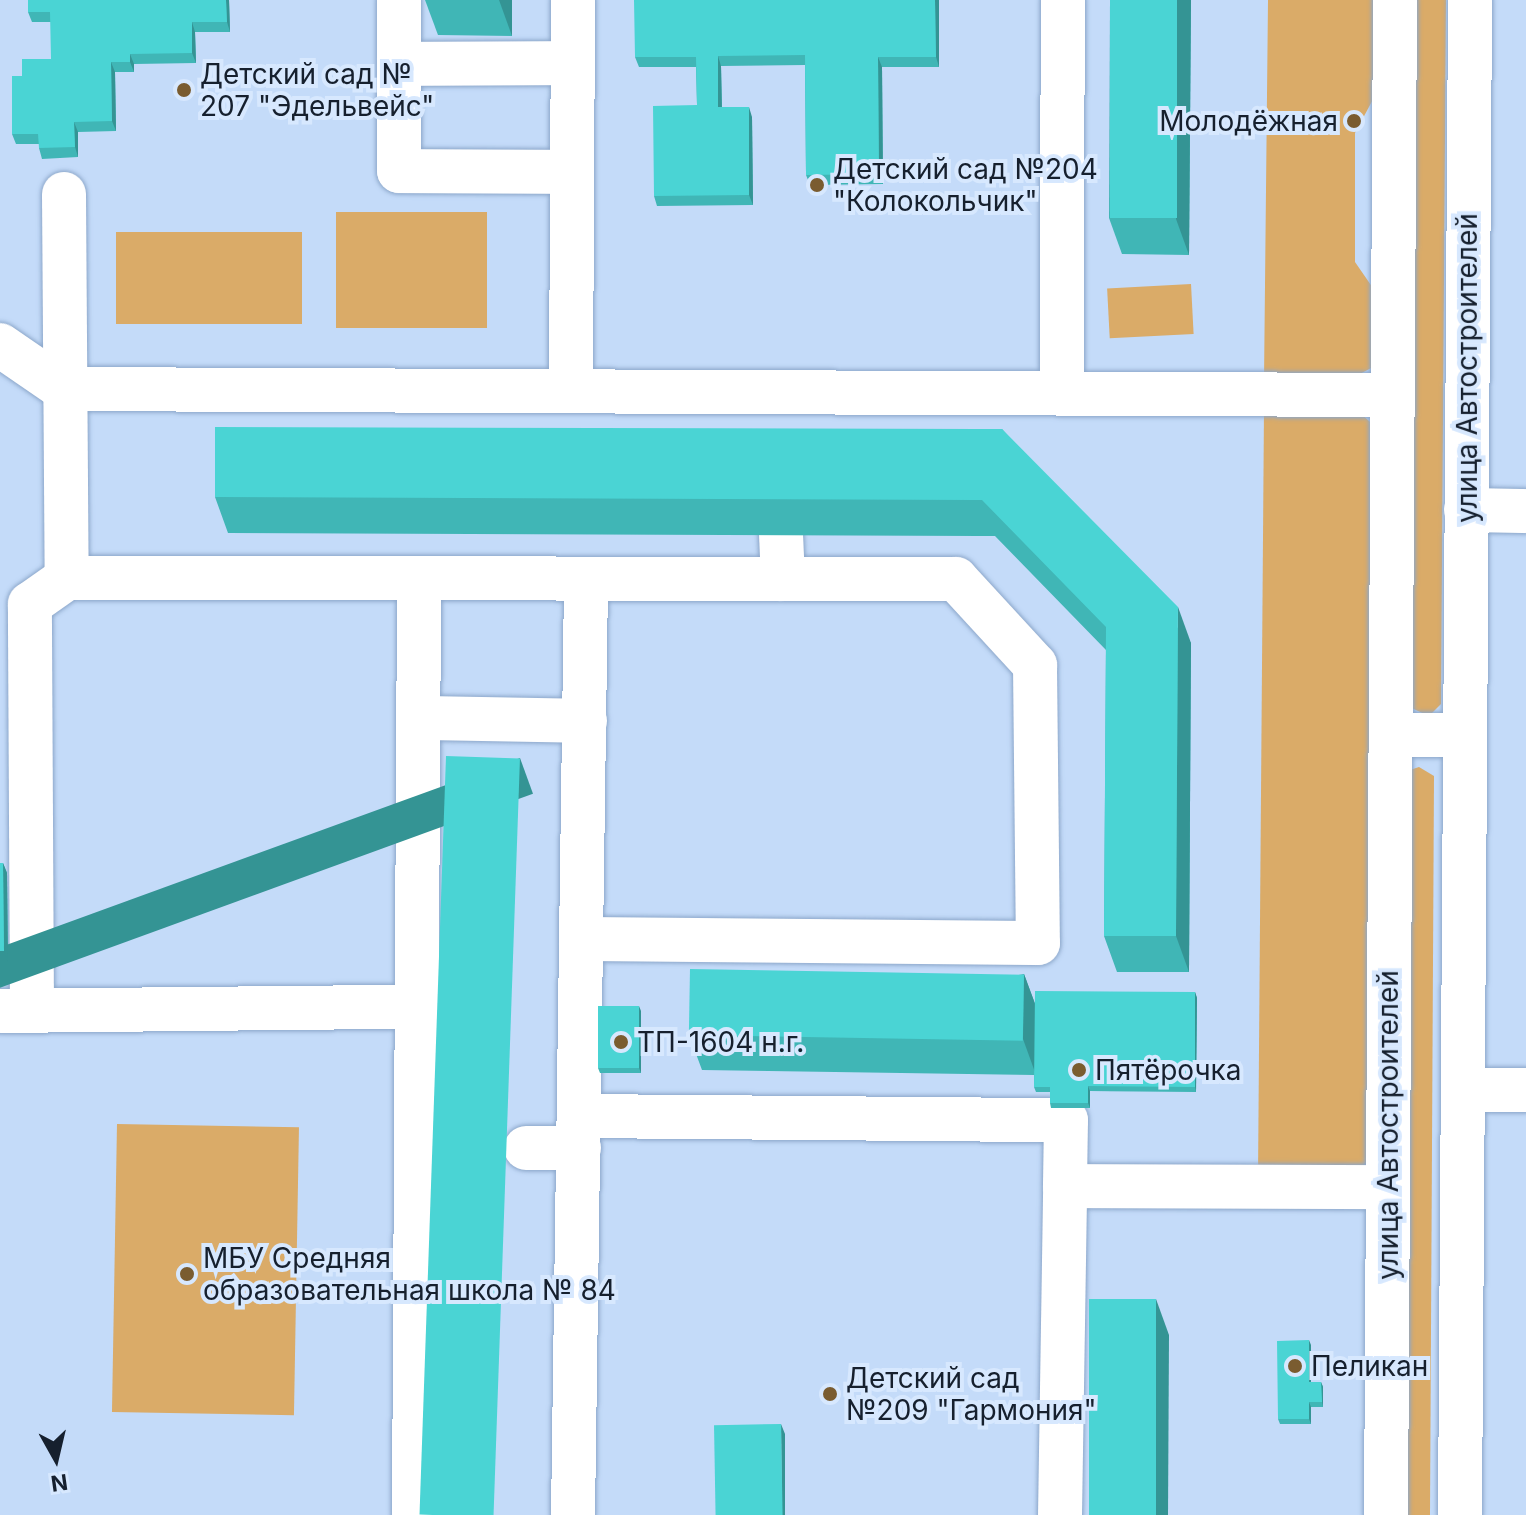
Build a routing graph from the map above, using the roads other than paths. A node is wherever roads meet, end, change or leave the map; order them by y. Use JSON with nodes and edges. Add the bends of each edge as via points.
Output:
{"nodes":[{"id":1,"x":399,"y":0,"type":"edge"},
{"id":2,"x":573,"y":0,"type":"edge"},
{"id":3,"x":1063,"y":0,"type":"edge"},
{"id":4,"x":1395,"y":0,"type":"edge"},
{"id":5,"x":1470,"y":0,"type":"edge"},
{"id":6,"x":573,"y":63,"type":"junction"},
{"id":7,"x":399,"y":64,"type":"junction"},
{"id":8,"x":572,"y":172,"type":"junction"},
{"id":9,"x":64,"y":194,"type":"dead end"},
{"id":10,"x":0,"y":345,"type":"edge"},
{"id":11,"x":64,"y":389,"type":"junction"},
{"id":12,"x":571,"y":390,"type":"junction"},
{"id":13,"x":778,"y":392,"type":"junction"},
{"id":14,"x":1062,"y":393,"type":"junction"},
{"id":15,"x":1393,"y":395,"type":"junction"},
{"id":16,"x":780,"y":438,"type":"edge"},
{"id":17,"x":1466,"y":510,"type":"junction"},
{"id":18,"x":1526,"y":511,"type":"edge"},
{"id":19,"x":781,"y":534,"type":"edge"},
{"id":20,"x":67,"y":578,"type":"junction"},
{"id":21,"x":586,"y":579,"type":"junction"},
{"id":22,"x":783,"y":579,"type":"junction"},
{"id":23,"x":419,"y":581,"type":"junction"},
{"id":24,"x":420,"y":718,"type":"junction"},
{"id":25,"x":585,"y":721,"type":"junction"},
{"id":26,"x":1391,"y":735,"type":"junction"},
{"id":27,"x":1465,"y":735,"type":"junction"},
{"id":28,"x":581,"y":939,"type":"junction"},
{"id":29,"x":416,"y":1007,"type":"junction"},
{"id":30,"x":16,"y":1011,"type":"edge"},
{"id":31,"x":1463,"y":1090,"type":"junction"},
{"id":32,"x":1526,"y":1090,"type":"edge"},
{"id":33,"x":579,"y":1132,"type":"junction"},
{"id":34,"x":526,"y":1148,"type":"dead end"},
{"id":35,"x":1065,"y":1186,"type":"junction"},
{"id":36,"x":1388,"y":1187,"type":"junction"},
{"id":37,"x":414,"y":1515,"type":"edge"},
{"id":38,"x":573,"y":1515,"type":"edge"},
{"id":39,"x":1060,"y":1515,"type":"edge"},
{"id":40,"x":1386,"y":1515,"type":"edge"},
{"id":41,"x":1460,"y":1515,"type":"edge"}],
"edges":[{"from":1,"to":7,"type":"main road"},
{"from":2,"to":6,"type":"main road"},
{"from":3,"to":14,"type":"main road"},
{"from":4,"to":15,"type":"main road","name":"улица Автостроителей"},
{"from":5,"to":17,"type":"main road","name":"улица Автостроителей"},
{"from":6,"to":7,"type":"main road"},
{"from":6,"to":8,"type":"main road"},
{"from":7,"to":8,"type":"main road","via":[[399,171]]},
{"from":8,"to":12,"type":"main road"},
{"from":9,"to":11,"type":"main road"},
{"from":10,"to":11,"type":"main road"},
{"from":11,"to":12,"type":"main road"},
{"from":11,"to":20,"type":"main road"},
{"from":12,"to":13,"type":"main road"},
{"from":13,"to":14,"type":"main road"},
{"from":13,"to":16,"type":"main road"},
{"from":14,"to":15,"type":"main road"},
{"from":15,"to":26,"type":"main road","name":"улица Автостроителей"},
{"from":17,"to":18,"type":"main road"},
{"from":17,"to":27,"type":"main road","name":"улица Автостроителей"},
{"from":19,"to":22,"type":"main road"},
{"from":20,"to":23,"type":"main road"},
{"from":20,"to":30,"type":"main road","via":[[30,604]]},
{"from":21,"to":22,"type":"main road"},
{"from":21,"to":23,"type":"main road"},
{"from":21,"to":25,"type":"main road"},
{"from":22,"to":28,"type":"main road","via":[[956,579],[1035,665],[1038,943]]},
{"from":23,"to":24,"type":"main road"},
{"from":24,"to":25,"type":"main road"},
{"from":24,"to":29,"type":"main road"},
{"from":25,"to":28,"type":"main road"},
{"from":26,"to":27,"type":"main road"},
{"from":26,"to":36,"type":"main road","name":"улица Автостроителей"},
{"from":27,"to":31,"type":"main road","name":"улица Автостроителей"},
{"from":28,"to":33,"type":"main road"},
{"from":29,"to":30,"type":"main road"},
{"from":29,"to":37,"type":"main road","via":[[434,1146]]},
{"from":31,"to":32,"type":"main road"},
{"from":31,"to":41,"type":"main road","name":"улица Автостроителей"},
{"from":33,"to":34,"type":"main road"},
{"from":33,"to":35,"type":"main road","via":[[1066,1120]]},
{"from":33,"to":38,"type":"main road"},
{"from":35,"to":36,"type":"main road"},
{"from":35,"to":39,"type":"main road"},
{"from":36,"to":40,"type":"main road","name":"улица Автостроителей"}]}
